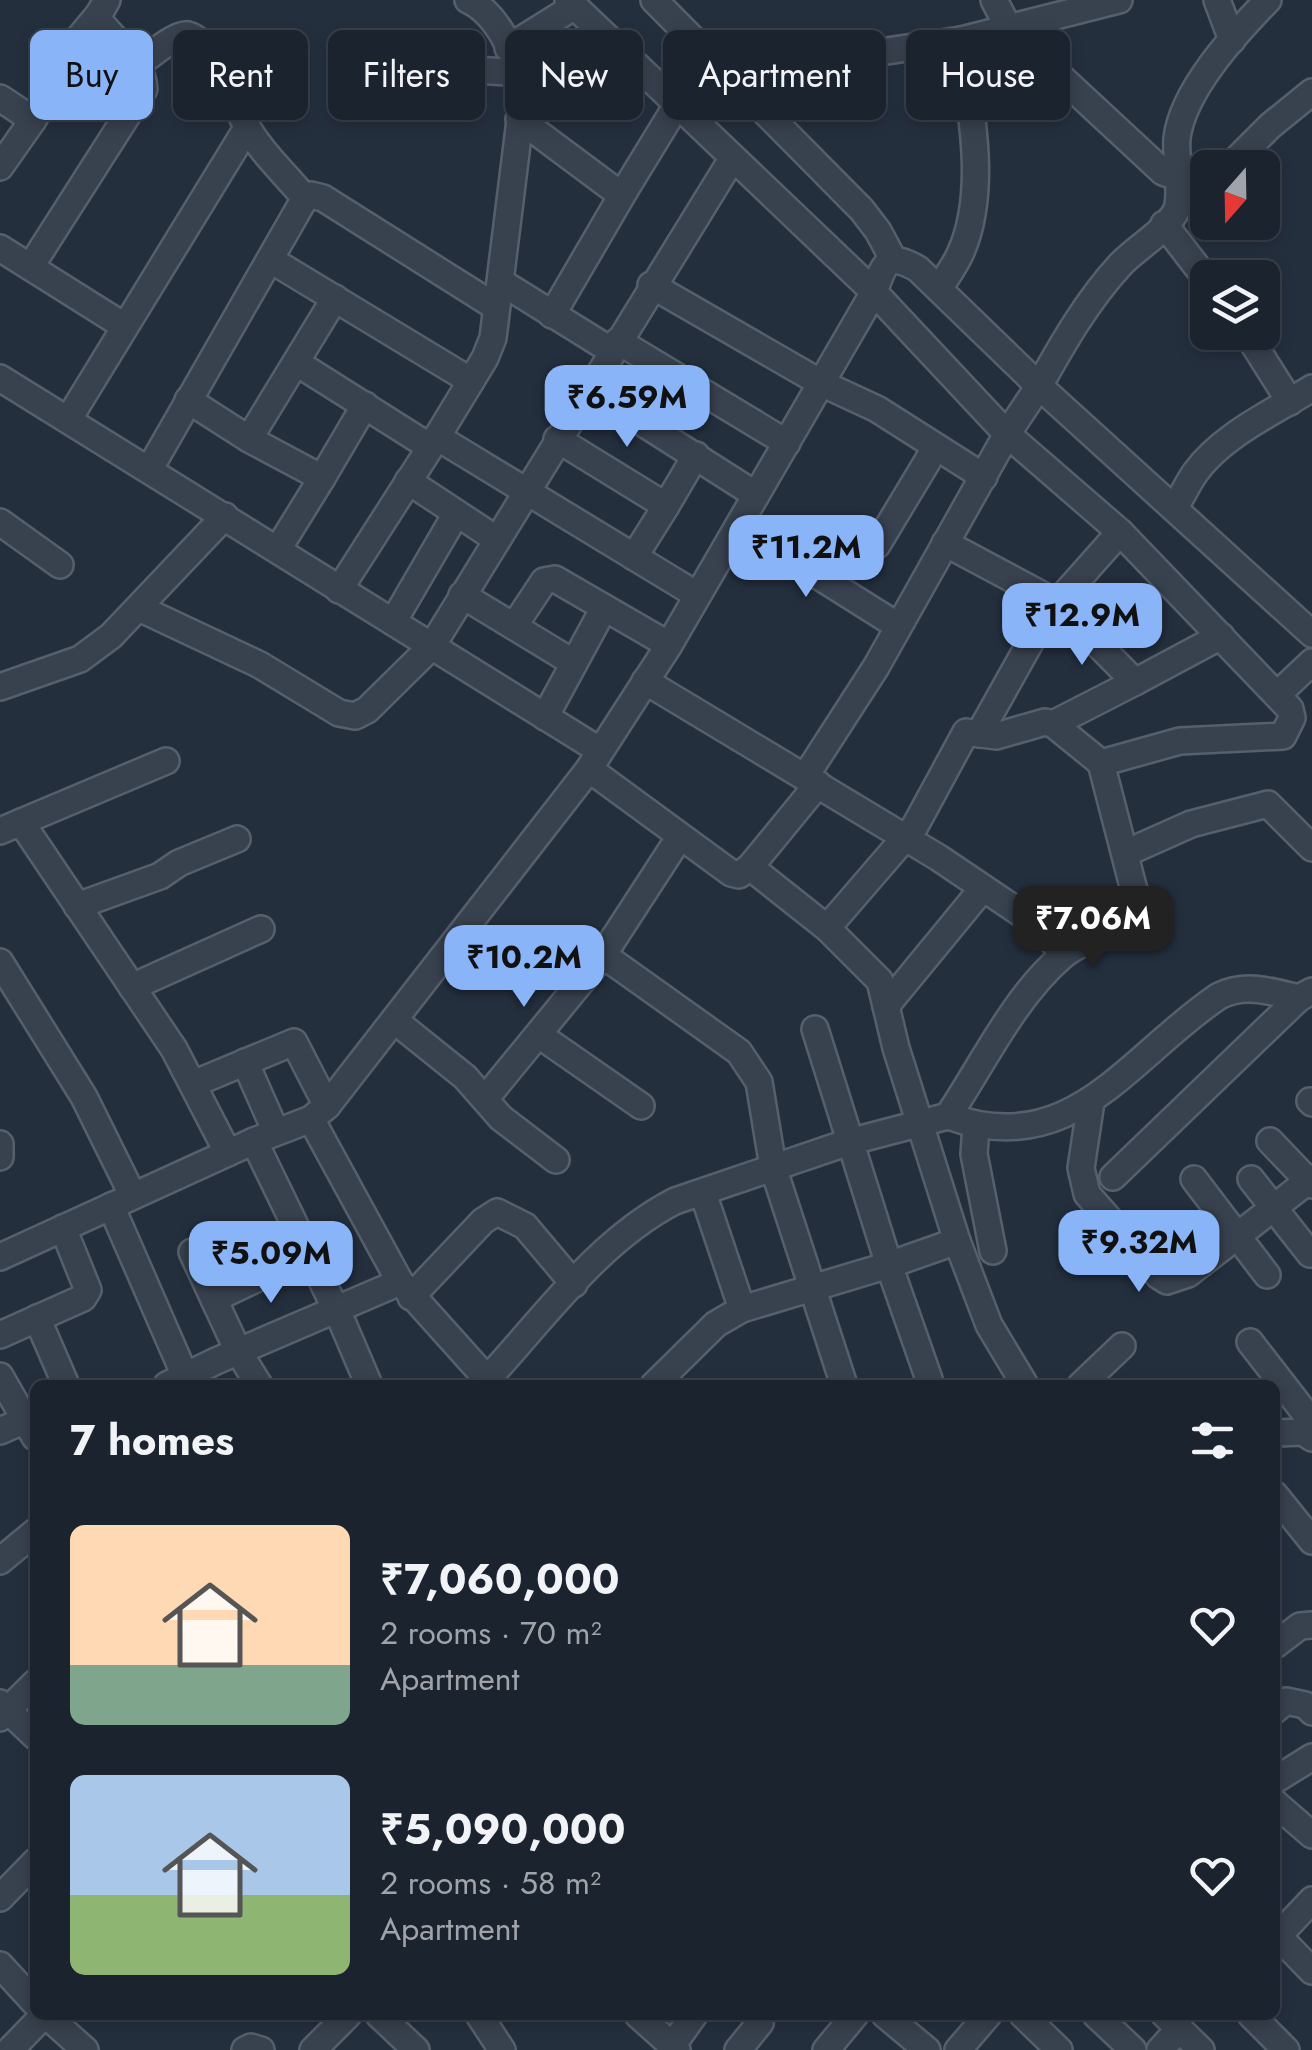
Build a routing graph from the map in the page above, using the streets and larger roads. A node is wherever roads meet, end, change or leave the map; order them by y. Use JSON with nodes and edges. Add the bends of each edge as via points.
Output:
{"nodes":[{"id":1,"x":468,"y":0,"type":"edge"},
{"id":2,"x":654,"y":0,"type":"edge"},
{"id":3,"x":994,"y":0,"type":"edge"},
{"id":4,"x":1120,"y":0,"type":"edge"},
{"id":5,"x":1217,"y":0,"type":"edge"},
{"id":6,"x":1268,"y":0,"type":"edge"},
{"id":7,"x":572,"y":3,"type":"edge"},
{"id":8,"x":103,"y":7,"type":"edge"},
{"id":9,"x":1008,"y":29,"type":"junction"},
{"id":10,"x":85,"y":30,"type":"edge"},
{"id":11,"x":107,"y":30,"type":"edge"},
{"id":12,"x":534,"y":30,"type":"edge"},
{"id":13,"x":682,"y":30,"type":"edge"},
{"id":14,"x":1004,"y":30,"type":"edge"},
{"id":15,"x":1232,"y":40,"type":"junction"},
{"id":16,"x":505,"y":43,"type":"edge"},
{"id":17,"x":153,"y":54,"type":"edge"},
{"id":18,"x":663,"y":92,"type":"edge"},
{"id":19,"x":1312,"y":92,"type":"edge"},
{"id":20,"x":0,"y":98,"type":"edge"},
{"id":21,"x":30,"y":118,"type":"edge"},
{"id":22,"x":33,"y":120,"type":"edge"},
{"id":23,"x":124,"y":120,"type":"edge"},
{"id":24,"x":519,"y":120,"type":"edge"},
{"id":25,"x":520,"y":120,"type":"edge"},
{"id":26,"x":667,"y":120,"type":"edge"},
{"id":27,"x":692,"y":120,"type":"edge"},
{"id":28,"x":771,"y":120,"type":"edge"},
{"id":29,"x":972,"y":120,"type":"edge"},
{"id":30,"x":247,"y":128,"type":"junction"},
{"id":31,"x":1246,"y":150,"type":"edge"},
{"id":32,"x":732,"y":158,"type":"junction"},
{"id":33,"x":0,"y":168,"type":"edge"},
{"id":34,"x":1176,"y":176,"type":"junction"},
{"id":35,"x":1190,"y":176,"type":"edge"},
{"id":36,"x":625,"y":190,"type":"junction"},
{"id":37,"x":305,"y":198,"type":"junction"},
{"id":38,"x":1164,"y":224,"type":"junction"},
{"id":39,"x":0,"y":248,"type":"edge"},
{"id":40,"x":270,"y":260,"type":"junction"},
{"id":41,"x":892,"y":260,"type":"junction"},
{"id":42,"x":1192,"y":260,"type":"edge"},
{"id":43,"x":31,"y":266,"type":"junction"},
{"id":44,"x":651,"y":285,"type":"junction"},
{"id":45,"x":940,"y":287,"type":"junction"},
{"id":46,"x":874,"y":292,"type":"junction"},
{"id":47,"x":498,"y":294,"type":"junction"},
{"id":48,"x":335,"y":298,"type":"junction"},
{"id":49,"x":552,"y":315,"type":"junction"},
{"id":50,"x":124,"y":326,"type":"junction"},
{"id":51,"x":615,"y":346,"type":"junction"},
{"id":52,"x":1262,"y":350,"type":"edge"},
{"id":53,"x":296,"y":363,"type":"junction"},
{"id":54,"x":0,"y":378,"type":"edge"},
{"id":55,"x":470,"y":381,"type":"junction"},
{"id":56,"x":821,"y":383,"type":"junction"},
{"id":57,"x":1040,"y":386,"type":"junction"},
{"id":58,"x":1301,"y":395,"type":"edge"},
{"id":59,"x":188,"y":400,"type":"junction"},
{"id":60,"x":365,"y":405,"type":"junction"},
{"id":61,"x":621,"y":409,"type":"dead end"},
{"id":62,"x":68,"y":420,"type":"junction"},
{"id":63,"x":1007,"y":434,"type":"junction"},
{"id":64,"x":250,"y":439,"type":"junction"},
{"id":65,"x":558,"y":439,"type":"junction"},
{"id":66,"x":434,"y":442,"type":"junction"},
{"id":67,"x":788,"y":443,"type":"junction"},
{"id":68,"x":936,"y":447,"type":"junction"},
{"id":69,"x":696,"y":455,"type":"junction"},
{"id":70,"x":149,"y":470,"type":"junction"},
{"id":71,"x":984,"y":477,"type":"junction"},
{"id":72,"x":322,"y":478,"type":"junction"},
{"id":73,"x":408,"y":481,"type":"junction"},
{"id":74,"x":525,"y":491,"type":"junction"},
{"id":75,"x":756,"y":495,"type":"junction"},
{"id":76,"x":666,"y":506,"type":"junction"},
{"id":77,"x":1175,"y":507,"type":"junction"},
{"id":78,"x":456,"y":514,"type":"junction"},
{"id":79,"x":225,"y":516,"type":"junction"},
{"id":80,"x":0,"y":522,"type":"edge"},
{"id":81,"x":1120,"y":532,"type":"junction"},
{"id":82,"x":732,"y":536,"type":"junction"},
{"id":83,"x":496,"y":539,"type":"junction"},
{"id":84,"x":944,"y":543,"type":"junction"},
{"id":85,"x":876,"y":545,"type":"dead end"},
{"id":86,"x":278,"y":550,"type":"junction"},
{"id":87,"x":634,"y":557,"type":"junction"},
{"id":88,"x":60,"y":565,"type":"dead end"},
{"id":89,"x":339,"y":590,"type":"junction"},
{"id":90,"x":462,"y":595,"type":"junction"},
{"id":91,"x":697,"y":596,"type":"junction"},
{"id":92,"x":1056,"y":603,"type":"junction"},
{"id":93,"x":139,"y":608,"type":"junction"},
{"id":94,"x":604,"y":608,"type":"junction"},
{"id":95,"x":393,"y":622,"type":"junction"},
{"id":96,"x":514,"y":626,"type":"junction"},
{"id":97,"x":898,"y":626,"type":"junction"},
{"id":98,"x":1312,"y":634,"type":"edge"},
{"id":99,"x":1221,"y":636,"type":"junction"},
{"id":100,"x":432,"y":646,"type":"junction"},
{"id":101,"x":669,"y":646,"type":"junction"},
{"id":102,"x":1312,"y":662,"type":"edge"},
{"id":103,"x":574,"y":664,"type":"junction"},
{"id":104,"x":645,"y":682,"type":"junction"},
{"id":105,"x":1135,"y":682,"type":"junction"},
{"id":106,"x":0,"y":687,"type":"edge"},
{"id":107,"x":1277,"y":696,"type":"junction"},
{"id":108,"x":545,"y":716,"type":"junction"},
{"id":109,"x":1053,"y":724,"type":"junction"},
{"id":110,"x":979,"y":734,"type":"junction"},
{"id":111,"x":594,"y":760,"type":"junction"},
{"id":112,"x":166,"y":761,"type":"dead end"},
{"id":113,"x":1101,"y":763,"type":"junction"},
{"id":114,"x":811,"y":780,"type":"junction"},
{"id":115,"x":10,"y":827,"type":"edge"},
{"id":116,"x":905,"y":837,"type":"junction"},
{"id":117,"x":679,"y":838,"type":"junction"},
{"id":118,"x":237,"y":839,"type":"dead end"},
{"id":119,"x":1312,"y":848,"type":"edge"},
{"id":120,"x":1126,"y":853,"type":"junction"},
{"id":121,"x":750,"y":867,"type":"junction"},
{"id":122,"x":983,"y":888,"type":"junction"},
{"id":123,"x":77,"y":906,"type":"junction"},
{"id":124,"x":826,"y":928,"type":"junction"},
{"id":125,"x":260,"y":930,"type":"dead end"},
{"id":126,"x":1064,"y":954,"type":"junction"},
{"id":127,"x":604,"y":956,"type":"junction"},
{"id":128,"x":0,"y":962,"type":"edge"},
{"id":129,"x":132,"y":987,"type":"junction"},
{"id":130,"x":1306,"y":995,"type":"edge"},
{"id":131,"x":886,"y":1006,"type":"junction"},
{"id":132,"x":394,"y":1020,"type":"junction"},
{"id":133,"x":815,"y":1030,"type":"dead end"},
{"id":134,"x":539,"y":1035,"type":"junction"},
{"id":135,"x":245,"y":1062,"type":"junction"},
{"id":136,"x":193,"y":1084,"type":"junction"},
{"id":137,"x":485,"y":1098,"type":"junction"},
{"id":138,"x":1091,"y":1102,"type":"junction"},
{"id":139,"x":641,"y":1106,"type":"dead end"},
{"id":140,"x":319,"y":1112,"type":"junction"},
{"id":141,"x":948,"y":1116,"type":"junction"},
{"id":142,"x":920,"y":1122,"type":"junction"},
{"id":143,"x":976,"y":1126,"type":"junction"},
{"id":144,"x":265,"y":1136,"type":"junction"},
{"id":145,"x":1270,"y":1140,"type":"dead end"},
{"id":146,"x":849,"y":1142,"type":"junction"},
{"id":147,"x":0,"y":1144,"type":"edge"},
{"id":148,"x":228,"y":1152,"type":"junction"},
{"id":149,"x":0,"y":1157,"type":"edge"},
{"id":150,"x":556,"y":1160,"type":"dead end"},
{"id":151,"x":773,"y":1168,"type":"junction"},
{"id":152,"x":1113,"y":1177,"type":"dead end"},
{"id":153,"x":1194,"y":1179,"type":"dead end"},
{"id":154,"x":1251,"y":1179,"type":"dead end"},
{"id":155,"x":1311,"y":1181,"type":"edge"},
{"id":156,"x":702,"y":1193,"type":"junction"},
{"id":157,"x":122,"y":1201,"type":"junction"},
{"id":158,"x":1273,"y":1208,"type":"junction"},
{"id":159,"x":62,"y":1228,"type":"junction"},
{"id":160,"x":1236,"y":1235,"type":"junction"},
{"id":161,"x":957,"y":1240,"type":"junction"},
{"id":162,"x":192,"y":1252,"type":"dead end"},
{"id":163,"x":993,"y":1252,"type":"dead end"},
{"id":164,"x":310,"y":1253,"type":"junction"},
{"id":165,"x":1310,"y":1254,"type":"edge"},
{"id":166,"x":0,"y":1257,"type":"edge"},
{"id":167,"x":889,"y":1265,"type":"junction"},
{"id":168,"x":1267,"y":1275,"type":"dead end"},
{"id":169,"x":574,"y":1284,"type":"junction"},
{"id":170,"x":406,"y":1289,"type":"junction"},
{"id":171,"x":810,"y":1290,"type":"junction"},
{"id":172,"x":214,"y":1299,"type":"junction"},
{"id":173,"x":335,"y":1308,"type":"junction"},
{"id":174,"x":742,"y":1309,"type":"junction"},
{"id":175,"x":37,"y":1318,"type":"junction"},
{"id":176,"x":0,"y":1335,"type":"edge"},
{"id":177,"x":1250,"y":1342,"type":"dead end"},
{"id":178,"x":1122,"y":1346,"type":"dead end"},
{"id":179,"x":238,"y":1351,"type":"junction"},
{"id":180,"x":0,"y":1376,"type":"edge"},
{"id":181,"x":930,"y":1379,"type":"dead end"},
{"id":182,"x":64,"y":1380,"type":"edge"},
{"id":183,"x":180,"y":1380,"type":"edge"},
{"id":184,"x":185,"y":1380,"type":"edge"},
{"id":185,"x":256,"y":1380,"type":"edge"},
{"id":186,"x":367,"y":1380,"type":"edge"},
{"id":187,"x":483,"y":1380,"type":"edge"},
{"id":188,"x":487,"y":1380,"type":"edge"},
{"id":189,"x":659,"y":1380,"type":"edge"},
{"id":190,"x":842,"y":1380,"type":"edge"},
{"id":191,"x":1022,"y":1380,"type":"edge"},
{"id":192,"x":1086,"y":1380,"type":"edge"},
{"id":193,"x":1279,"y":1380,"type":"edge"},
{"id":194,"x":1280,"y":1381,"type":"edge"},
{"id":195,"x":1312,"y":1422,"type":"edge"},
{"id":196,"x":30,"y":1429,"type":"edge"},
{"id":197,"x":0,"y":1431,"type":"edge"},
{"id":198,"x":1280,"y":1433,"type":"edge"},
{"id":199,"x":1312,"y":1438,"type":"edge"},
{"id":200,"x":1280,"y":1502,"type":"edge"},
{"id":201,"x":30,"y":1536,"type":"edge"},
{"id":202,"x":1312,"y":1541,"type":"edge"},
{"id":203,"x":0,"y":1562,"type":"edge"},
{"id":204,"x":1312,"y":1624,"type":"edge"},
{"id":205,"x":1280,"y":1641,"type":"edge"},
{"id":206,"x":30,"y":1687,"type":"edge"},
{"id":207,"x":1280,"y":1706,"type":"edge"},
{"id":208,"x":3,"y":1711,"type":"edge"},
{"id":209,"x":1312,"y":1712,"type":"edge"},
{"id":210,"x":30,"y":1732,"type":"edge"},
{"id":211,"x":1312,"y":1757,"type":"edge"},
{"id":212,"x":1280,"y":1777,"type":"edge"},
{"id":213,"x":1280,"y":1807,"type":"edge"},
{"id":214,"x":1312,"y":1835,"type":"edge"},
{"id":215,"x":30,"y":1867,"type":"edge"},
{"id":216,"x":0,"y":1898,"type":"edge"},
{"id":217,"x":1312,"y":1900,"type":"edge"},
{"id":218,"x":1280,"y":1934,"type":"edge"},
{"id":219,"x":1280,"y":1938,"type":"edge"},
{"id":220,"x":0,"y":1966,"type":"edge"},
{"id":221,"x":1312,"y":1971,"type":"edge"},
{"id":222,"x":30,"y":1992,"type":"edge"},
{"id":223,"x":40,"y":2020,"type":"edge"},
{"id":224,"x":51,"y":2020,"type":"edge"},
{"id":225,"x":343,"y":2020,"type":"edge"},
{"id":226,"x":384,"y":2020,"type":"edge"},
{"id":227,"x":482,"y":2020,"type":"edge"},
{"id":228,"x":643,"y":2020,"type":"edge"},
{"id":229,"x":691,"y":2020,"type":"edge"},
{"id":230,"x":758,"y":2020,"type":"edge"},
{"id":231,"x":850,"y":2020,"type":"edge"},
{"id":232,"x":895,"y":2020,"type":"edge"},
{"id":233,"x":984,"y":2020,"type":"edge"},
{"id":234,"x":1028,"y":2020,"type":"edge"},
{"id":235,"x":1101,"y":2020,"type":"edge"},
{"id":236,"x":1256,"y":2020,"type":"edge"},
{"id":237,"x":1172,"y":2022,"type":"edge"},
{"id":238,"x":674,"y":2048,"type":"edge"},
{"id":239,"x":10,"y":2050,"type":"edge"},
{"id":240,"x":85,"y":2050,"type":"edge"},
{"id":241,"x":245,"y":2050,"type":"edge"},
{"id":242,"x":261,"y":2050,"type":"edge"},
{"id":243,"x":313,"y":2050,"type":"edge"},
{"id":244,"x":416,"y":2050,"type":"edge"},
{"id":245,"x":502,"y":2050,"type":"edge"},
{"id":246,"x":738,"y":2050,"type":"edge"},
{"id":247,"x":826,"y":2050,"type":"edge"},
{"id":248,"x":927,"y":2050,"type":"edge"},
{"id":249,"x":958,"y":2050,"type":"edge"},
{"id":250,"x":1060,"y":2050,"type":"edge"},
{"id":251,"x":1133,"y":2050,"type":"edge"},
{"id":252,"x":1160,"y":2050,"type":"edge"},
{"id":253,"x":1201,"y":2050,"type":"edge"},
{"id":254,"x":1286,"y":2050,"type":"edge"}],
"edges":[{"from":1,"to":16,"type":"street","via":[[486,10]]},
{"from":2,"to":13,"type":"street"},
{"from":3,"to":9,"type":"street"},
{"from":4,"to":9,"type":"street"},
{"from":5,"to":15,"type":"street"},
{"from":6,"to":15,"type":"street"},
{"from":7,"to":12,"type":"street"},
{"from":7,"to":18,"type":"street"},
{"from":8,"to":10,"type":"street"},
{"from":8,"to":11,"type":"street"},
{"from":9,"to":14,"type":"street"},
{"from":9,"to":34,"type":"street"},
{"from":15,"to":34,"type":"street","via":[[1186,105]]},
{"from":17,"to":30,"type":"street","via":[[190,35],[228,82]]},
{"from":19,"to":31,"type":"street"},
{"from":20,"to":21,"type":"street"},
{"from":22,"to":33,"type":"street"},
{"from":23,"to":43,"type":"street"},
{"from":24,"to":47,"type":"street"},
{"from":25,"to":36,"type":"street","via":[[614,189]]},
{"from":26,"to":36,"type":"street"},
{"from":27,"to":32,"type":"street"},
{"from":28,"to":41,"type":"street","via":[[862,210]]},
{"from":29,"to":45,"type":"street","via":[[972,212],[959,256]]},
{"from":30,"to":37,"type":"street"},
{"from":30,"to":50,"type":"street"},
{"from":32,"to":44,"type":"street"},
{"from":32,"to":46,"type":"street"},
{"from":34,"to":35,"type":"street"},
{"from":34,"to":38,"type":"street","via":[[1179,202]]},
{"from":36,"to":49,"type":"street"},
{"from":37,"to":40,"type":"street"},
{"from":37,"to":47,"type":"street","via":[[323,198]]},
{"from":38,"to":42,"type":"street"},
{"from":38,"to":57,"type":"street","via":[[1092,298]]},
{"from":39,"to":43,"type":"street"},
{"from":40,"to":48,"type":"street"},
{"from":40,"to":59,"type":"street"},
{"from":41,"to":45,"type":"street","via":[[903,260]]},
{"from":41,"to":46,"type":"street"},
{"from":43,"to":50,"type":"street"},
{"from":44,"to":51,"type":"street"},
{"from":44,"to":56,"type":"street"},
{"from":45,"to":57,"type":"street"},
{"from":46,"to":56,"type":"street"},
{"from":46,"to":63,"type":"street"},
{"from":47,"to":49,"type":"street"},
{"from":47,"to":55,"type":"street","via":[[493,338]]},
{"from":48,"to":53,"type":"street"},
{"from":48,"to":55,"type":"street"},
{"from":49,"to":51,"type":"street"},
{"from":50,"to":62,"type":"street"},
{"from":51,"to":65,"type":"street"},
{"from":51,"to":67,"type":"street"},
{"from":52,"to":58,"type":"street"},
{"from":53,"to":60,"type":"street"},
{"from":53,"to":64,"type":"street"},
{"from":54,"to":62,"type":"street"},
{"from":55,"to":66,"type":"street"},
{"from":56,"to":67,"type":"street"},
{"from":56,"to":68,"type":"street"},
{"from":57,"to":63,"type":"street"},
{"from":57,"to":77,"type":"street"},
{"from":58,"to":77,"type":"street","via":[[1208,458]]},
{"from":59,"to":64,"type":"street"},
{"from":59,"to":70,"type":"street"},
{"from":60,"to":66,"type":"street"},
{"from":60,"to":72,"type":"street"},
{"from":61,"to":69,"type":"street"},
{"from":62,"to":70,"type":"street"},
{"from":63,"to":71,"type":"street"},
{"from":63,"to":81,"type":"street"},
{"from":64,"to":72,"type":"street"},
{"from":65,"to":74,"type":"street"},
{"from":65,"to":76,"type":"street"},
{"from":66,"to":73,"type":"street"},
{"from":66,"to":74,"type":"street"},
{"from":67,"to":75,"type":"street"},
{"from":68,"to":71,"type":"street"},
{"from":68,"to":85,"type":"street"},
{"from":69,"to":75,"type":"street"},
{"from":69,"to":76,"type":"street"},
{"from":70,"to":79,"type":"street"},
{"from":71,"to":84,"type":"street"},
{"from":72,"to":86,"type":"street"},
{"from":73,"to":78,"type":"street"},
{"from":73,"to":89,"type":"street"},
{"from":74,"to":83,"type":"street"},
{"from":74,"to":87,"type":"street"},
{"from":75,"to":82,"type":"street"},
{"from":76,"to":87,"type":"street"},
{"from":77,"to":98,"type":"street"},
{"from":78,"to":83,"type":"street"},
{"from":78,"to":95,"type":"street"},
{"from":79,"to":86,"type":"street"},
{"from":79,"to":93,"type":"street"},
{"from":80,"to":88,"type":"street"},
{"from":81,"to":92,"type":"street"},
{"from":81,"to":99,"type":"street"},
{"from":82,"to":91,"type":"street"},
{"from":82,"to":97,"type":"street","via":[[801,564]]},
{"from":83,"to":90,"type":"street"},
{"from":84,"to":92,"type":"street"},
{"from":84,"to":97,"type":"street"},
{"from":86,"to":89,"type":"street"},
{"from":87,"to":91,"type":"street"},
{"from":89,"to":95,"type":"street"},
{"from":90,"to":96,"type":"street"},
{"from":90,"to":100,"type":"street"},
{"from":91,"to":101,"type":"street"},
{"from":92,"to":105,"type":"street"},
{"from":92,"to":110,"type":"street"},
{"from":93,"to":100,"type":"street","via":[[355,716]]},
{"from":93,"to":106,"type":"street","via":[[80,659]]},
{"from":94,"to":96,"type":"street","via":[[549,578]]},
{"from":94,"to":101,"type":"street"},
{"from":94,"to":103,"type":"street"},
{"from":95,"to":100,"type":"street"},
{"from":96,"to":103,"type":"street"},
{"from":97,"to":114,"type":"street"},
{"from":99,"to":105,"type":"street"},
{"from":99,"to":107,"type":"street"},
{"from":100,"to":108,"type":"street"},
{"from":101,"to":104,"type":"street"},
{"from":102,"to":107,"type":"street"},
{"from":103,"to":108,"type":"street"},
{"from":104,"to":111,"type":"street"},
{"from":104,"to":114,"type":"street"},
{"from":105,"to":109,"type":"street"},
{"from":107,"to":113,"type":"street","via":[[1292,718],[1283,736],[1180,741]]},
{"from":108,"to":111,"type":"street"},
{"from":109,"to":110,"type":"street"},
{"from":109,"to":113,"type":"street"},
{"from":110,"to":116,"type":"street","via":[[966,732]]},
{"from":111,"to":117,"type":"street"},
{"from":111,"to":132,"type":"street"},
{"from":112,"to":115,"type":"street"},
{"from":113,"to":120,"type":"street"},
{"from":114,"to":116,"type":"street"},
{"from":114,"to":121,"type":"street"},
{"from":115,"to":123,"type":"street"},
{"from":116,"to":122,"type":"street"},
{"from":116,"to":124,"type":"street"},
{"from":117,"to":121,"type":"street","via":[[730,873]]},
{"from":117,"to":127,"type":"street"},
{"from":118,"to":123,"type":"street"},
{"from":119,"to":120,"type":"street","via":[[1268,804],[1191,824]]},
{"from":120,"to":126,"type":"street","via":[[1135,894],[1125,919]]},
{"from":121,"to":124,"type":"street"},
{"from":122,"to":126,"type":"street","via":[[1038,925]]},
{"from":122,"to":131,"type":"street"},
{"from":123,"to":129,"type":"street"},
{"from":124,"to":131,"type":"street","via":[[874,972]]},
{"from":125,"to":129,"type":"street"},
{"from":126,"to":141,"type":"street","via":[[1022,1002]]},
{"from":127,"to":134,"type":"street"},
{"from":127,"to":151,"type":"street","via":[[746,1060],[759,1082]]},
{"from":128,"to":157,"type":"street","via":[[84,1097]]},
{"from":129,"to":136,"type":"street"},
{"from":130,"to":138,"type":"street","via":[[1236,987]]},
{"from":130,"to":152,"type":"street"},
{"from":131,"to":142,"type":"street"},
{"from":132,"to":137,"type":"street"},
{"from":132,"to":140,"type":"street"},
{"from":133,"to":146,"type":"street"},
{"from":134,"to":137,"type":"street"},
{"from":134,"to":139,"type":"street"},
{"from":135,"to":136,"type":"street"},
{"from":135,"to":140,"type":"street","via":[[294,1042]]},
{"from":135,"to":144,"type":"street"},
{"from":136,"to":148,"type":"street"},
{"from":137,"to":150,"type":"street"},
{"from":138,"to":143,"type":"street","via":[[1018,1129]]},
{"from":138,"to":160,"type":"street","via":[[1081,1168],[1087,1194],[1159,1276],[1175,1280],[1188,1274]]},
{"from":140,"to":144,"type":"street"},
{"from":140,"to":170,"type":"street"},
{"from":141,"to":142,"type":"street"},
{"from":141,"to":143,"type":"street"},
{"from":142,"to":146,"type":"street"},
{"from":142,"to":161,"type":"street"},
{"from":143,"to":163,"type":"street","via":[[974,1154]]},
{"from":144,"to":148,"type":"street"},
{"from":144,"to":164,"type":"street"},
{"from":145,"to":155,"type":"street"},
{"from":146,"to":151,"type":"street"},
{"from":146,"to":167,"type":"street"},
{"from":147,"to":149,"type":"street"},
{"from":148,"to":157,"type":"street"},
{"from":151,"to":156,"type":"street"},
{"from":151,"to":171,"type":"street"},
{"from":153,"to":160,"type":"street"},
{"from":154,"to":158,"type":"street"},
{"from":155,"to":158,"type":"street"},
{"from":156,"to":169,"type":"street","via":[[648,1214]]},
{"from":156,"to":174,"type":"street"},
{"from":157,"to":159,"type":"street"},
{"from":157,"to":183,"type":"street"},
{"from":158,"to":160,"type":"street"},
{"from":158,"to":165,"type":"street"},
{"from":159,"to":166,"type":"street"},
{"from":159,"to":175,"type":"street","via":[[88,1290]]},
{"from":160,"to":168,"type":"street"},
{"from":161,"to":167,"type":"street"},
{"from":161,"to":191,"type":"street","via":[[990,1325]]},
{"from":162,"to":172,"type":"street"},
{"from":164,"to":172,"type":"street"},
{"from":164,"to":173,"type":"street"},
{"from":167,"to":171,"type":"street"},
{"from":167,"to":181,"type":"street"},
{"from":169,"to":170,"type":"street","via":[[525,1226],[497,1212]]},
{"from":169,"to":188,"type":"street"},
{"from":170,"to":173,"type":"street"},
{"from":170,"to":187,"type":"street"},
{"from":171,"to":174,"type":"street"},
{"from":171,"to":190,"type":"street"},
{"from":172,"to":179,"type":"street"},
{"from":173,"to":179,"type":"street"},
{"from":173,"to":186,"type":"street"},
{"from":174,"to":189,"type":"street","via":[[716,1324]]},
{"from":175,"to":176,"type":"street"},
{"from":175,"to":182,"type":"street"},
{"from":177,"to":193,"type":"street"},
{"from":178,"to":192,"type":"street"},
{"from":179,"to":184,"type":"street"},
{"from":179,"to":185,"type":"street"},
{"from":180,"to":196,"type":"street"},
{"from":194,"to":195,"type":"street"},
{"from":196,"to":197,"type":"street"},
{"from":198,"to":199,"type":"street"},
{"from":200,"to":202,"type":"street"},
{"from":201,"to":203,"type":"street"},
{"from":204,"to":205,"type":"street"},
{"from":206,"to":208,"type":"street"},
{"from":207,"to":209,"type":"street","via":[[1295,1701]]},
{"from":208,"to":210,"type":"street"},
{"from":211,"to":212,"type":"street"},
{"from":213,"to":214,"type":"street"},
{"from":215,"to":216,"type":"street"},
{"from":217,"to":218,"type":"street"},
{"from":219,"to":221,"type":"street"},
{"from":220,"to":222,"type":"street"},
{"from":223,"to":239,"type":"street"},
{"from":224,"to":240,"type":"street"},
{"from":225,"to":243,"type":"street"},
{"from":226,"to":244,"type":"street"},
{"from":227,"to":245,"type":"street"},
{"from":228,"to":238,"type":"street"},
{"from":229,"to":238,"type":"street"},
{"from":230,"to":246,"type":"street"},
{"from":231,"to":247,"type":"street"},
{"from":232,"to":248,"type":"street"},
{"from":233,"to":249,"type":"street"},
{"from":234,"to":250,"type":"street"},
{"from":235,"to":251,"type":"street"},
{"from":236,"to":254,"type":"street"},
{"from":237,"to":252,"type":"street"},
{"from":237,"to":253,"type":"street"},
{"from":241,"to":242,"type":"street"}]}
